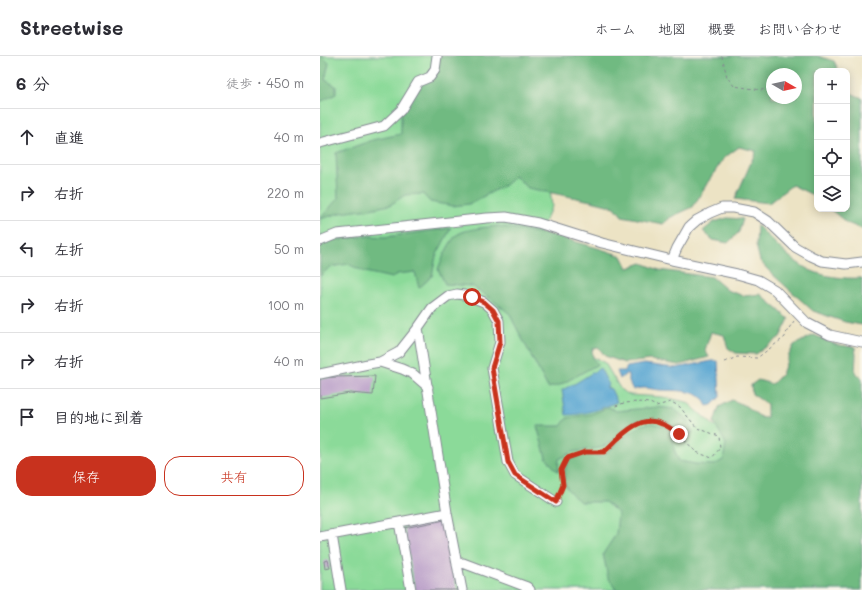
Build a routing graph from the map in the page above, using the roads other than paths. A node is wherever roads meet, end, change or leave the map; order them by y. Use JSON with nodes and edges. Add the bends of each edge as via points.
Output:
{"nodes":[{"id":1,"x":437,"y":56,"type":"edge"},
{"id":2,"x":320,"y":143,"type":"edge"},
{"id":3,"x":320,"y":241,"type":"edge"},
{"id":4,"x":672,"y":260,"type":"junction"},
{"id":5,"x":862,"y":262,"type":"edge"},
{"id":6,"x":418,"y":328,"type":"junction"},
{"id":7,"x":862,"y":342,"type":"edge"},
{"id":8,"x":380,"y":362,"type":"junction"},
{"id":9,"x":320,"y":374,"type":"edge"},
{"id":10,"x":428,"y":387,"type":"junction"},
{"id":11,"x":556,"y":502,"type":"road end"},
{"id":12,"x":447,"y":512,"type":"junction"},
{"id":13,"x":399,"y":522,"type":"junction"},
{"id":14,"x":332,"y":535,"type":"junction"},
{"id":15,"x":320,"y":537,"type":"edge"},
{"id":16,"x":457,"y":565,"type":"junction"},
{"id":17,"x":342,"y":590,"type":"edge"},
{"id":18,"x":411,"y":590,"type":"edge"},
{"id":19,"x":462,"y":590,"type":"edge"},
{"id":20,"x":530,"y":590,"type":"edge"}],
"edges":[{"from":1,"to":2,"type":"street","via":[[435,70],[430,77],[418,82],[401,110],[384,126]]},
{"from":3,"to":4,"type":"street","via":[[337,234],[506,218],[538,223],[602,243]]},
{"from":4,"to":5,"type":"street","via":[[689,227],[697,220],[722,208],[733,208],[754,212],[768,221],[795,247],[822,261],[846,264]]},
{"from":4,"to":7,"type":"street","via":[[758,280],[776,290],[808,323],[830,335]]},
{"from":6,"to":8,"type":"street","via":[[399,352]]},
{"from":6,"to":10,"type":"street"},
{"from":6,"to":11,"type":"street","via":[[432,308],[448,296],[457,294],[472,297],[484,302],[493,310],[499,321],[500,342],[492,368],[508,462],[515,475]]},
{"from":8,"to":9,"type":"street"},
{"from":8,"to":10,"type":"street","via":[[413,374]]},
{"from":10,"to":12,"type":"street"},
{"from":12,"to":13,"type":"street"},
{"from":12,"to":16,"type":"street"},
{"from":13,"to":14,"type":"street"},
{"from":13,"to":18,"type":"street"},
{"from":14,"to":15,"type":"street"},
{"from":14,"to":17,"type":"street"},
{"from":16,"to":19,"type":"street"},
{"from":16,"to":20,"type":"street","via":[[463,563]]}]}
